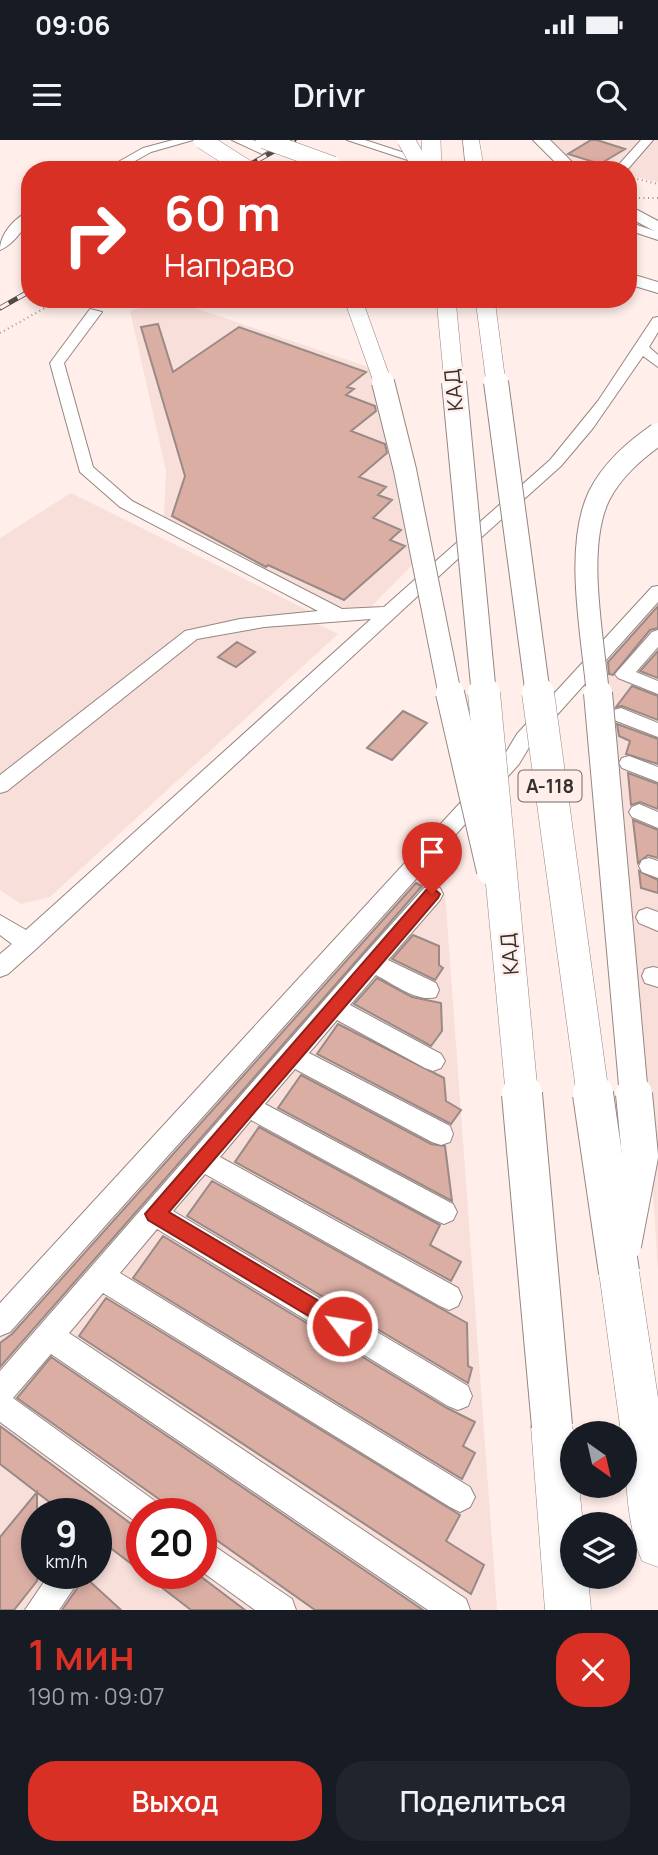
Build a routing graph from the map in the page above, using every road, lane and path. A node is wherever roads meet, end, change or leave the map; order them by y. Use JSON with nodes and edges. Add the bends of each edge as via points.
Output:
{"nodes":[{"id":1,"x":187,"y":140,"type":"edge"},
{"id":2,"x":202,"y":140,"type":"edge"},
{"id":3,"x":240,"y":140,"type":"edge"},
{"id":4,"x":264,"y":140,"type":"edge"},
{"id":5,"x":281,"y":140,"type":"edge"},
{"id":6,"x":353,"y":140,"type":"edge"},
{"id":7,"x":405,"y":140,"type":"edge"},
{"id":8,"x":431,"y":140,"type":"edge"},
{"id":9,"x":471,"y":140,"type":"edge"},
{"id":10,"x":541,"y":140,"type":"edge"},
{"id":11,"x":647,"y":140,"type":"edge"},
{"id":12,"x":126,"y":161,"type":"edge"},
{"id":13,"x":235,"y":161,"type":"edge"},
{"id":14,"x":309,"y":161,"type":"edge"},
{"id":15,"x":315,"y":161,"type":"edge"},
{"id":16,"x":319,"y":161,"type":"edge"},
{"id":17,"x":418,"y":161,"type":"edge"},
{"id":18,"x":422,"y":161,"type":"edge"},
{"id":19,"x":432,"y":161,"type":"edge"},
{"id":20,"x":474,"y":161,"type":"edge"},
{"id":21,"x":563,"y":161,"type":"edge"},
{"id":22,"x":628,"y":161,"type":"edge"},
{"id":23,"x":637,"y":179,"type":"edge"},
{"id":24,"x":658,"y":184,"type":"edge"},
{"id":25,"x":637,"y":215,"type":"edge"},
{"id":26,"x":21,"y":220,"type":"edge"},
{"id":27,"x":658,"y":228,"type":"edge"},
{"id":28,"x":637,"y":229,"type":"edge"},
{"id":29,"x":658,"y":236,"type":"edge"},
{"id":30,"x":0,"y":246,"type":"edge"},
{"id":31,"x":637,"y":271,"type":"edge"},
{"id":32,"x":658,"y":277,"type":"edge"},
{"id":33,"x":637,"y":281,"type":"edge"},
{"id":34,"x":658,"y":288,"type":"edge"},
{"id":35,"x":45,"y":308,"type":"edge"},
{"id":36,"x":357,"y":308,"type":"edge"},
{"id":37,"x":447,"y":308,"type":"edge"},
{"id":38,"x":486,"y":308,"type":"edge"},
{"id":39,"x":95,"y":312,"type":"dead end"},
{"id":40,"x":658,"y":321,"type":"edge"},
{"id":41,"x":0,"y":333,"type":"edge"},
{"id":42,"x":642,"y":348,"type":"junction"},
{"id":43,"x":658,"y":363,"type":"edge"},
{"id":44,"x":658,"y":434,"type":"edge"},
{"id":45,"x":658,"y":591,"type":"edge"},
{"id":46,"x":389,"y":612,"type":"junction"},
{"id":47,"x":340,"y":615,"type":"junction"},
{"id":48,"x":658,"y":636,"type":"edge"},
{"id":49,"x":658,"y":688,"type":"edge"},
{"id":50,"x":621,"y":715,"type":"dead end"},
{"id":51,"x":658,"y":730,"type":"edge"},
{"id":52,"x":629,"y":763,"type":"dead end"},
{"id":53,"x":658,"y":775,"type":"edge"},
{"id":54,"x":0,"y":786,"type":"edge"},
{"id":55,"x":432,"y":894,"type":"dead end"},
{"id":56,"x":0,"y":924,"type":"edge"},
{"id":57,"x":28,"y":943,"type":"junction"},
{"id":58,"x":509,"y":947,"type":"junction"},
{"id":59,"x":371,"y":962,"type":"junction"},
{"id":60,"x":0,"y":968,"type":"edge"},
{"id":61,"x":428,"y":990,"type":"dead end"},
{"id":62,"x":334,"y":1007,"type":"junction"},
{"id":63,"x":293,"y":1056,"type":"junction"},
{"id":64,"x":433,"y":1061,"type":"dead end"},
{"id":65,"x":249,"y":1107,"type":"junction"},
{"id":66,"x":441,"y":1134,"type":"dead end"},
{"id":67,"x":202,"y":1160,"type":"junction"},
{"id":68,"x":444,"y":1212,"type":"dead end"},
{"id":69,"x":155,"y":1214,"type":"junction"},
{"id":70,"x":619,"y":1272,"type":"junction"},
{"id":71,"x":102,"y":1277,"type":"junction"},
{"id":72,"x":450,"y":1297,"type":"dead end"},
{"id":73,"x":0,"y":1323,"type":"edge"},
{"id":74,"x":49,"y":1336,"type":"junction"},
{"id":75,"x":0,"y":1392,"type":"edge"},
{"id":76,"x":458,"y":1396,"type":"dead end"},
{"id":77,"x":0,"y":1405,"type":"edge"},
{"id":78,"x":460,"y":1497,"type":"dead end"},
{"id":79,"x":127,"y":1498,"type":"edge"},
{"id":80,"x":658,"y":1545,"type":"edge"},
{"id":81,"x":217,"y":1564,"type":"edge"},
{"id":82,"x":56,"y":1589,"type":"edge"},
{"id":83,"x":40,"y":1610,"type":"edge"},
{"id":84,"x":281,"y":1610,"type":"edge"},
{"id":85,"x":454,"y":1610,"type":"edge"},
{"id":86,"x":568,"y":1610,"type":"edge"}],
"edges":[{"from":1,"to":12,"type":"street","via":[[147,149]]},
{"from":2,"to":13,"type":"main road","bridge":true},
{"from":3,"to":14,"type":"main road"},
{"from":4,"to":15,"type":"main road","bridge":true},
{"from":5,"to":16,"type":"main road","bridge":true},
{"from":6,"to":18,"type":"street"},
{"from":7,"to":17,"type":"main road","bridge":true},
{"from":8,"to":19,"type":"highway","bridge":true},
{"from":9,"to":20,"type":"highway"},
{"from":10,"to":21,"type":"main road"},
{"from":11,"to":22,"type":"street"},
{"from":23,"to":24,"type":"path"},
{"from":25,"to":27,"type":"main road"},
{"from":26,"to":30,"type":"street"},
{"from":28,"to":29,"type":"street"},
{"from":31,"to":32,"type":"main road"},
{"from":33,"to":34,"type":"main road"},
{"from":35,"to":41,"type":"path"},
{"from":36,"to":58,"type":"main road","bridge":true,"via":[[405,470],[459,744]]},
{"from":37,"to":58,"type":"highway","name":"КАД","number":"А-118","bridge":true},
{"from":38,"to":70,"type":"highway","name":"КАД","number":"А-118","bridge":true},
{"from":39,"to":47,"type":"street","via":[[57,362],[86,469],[126,504]]},
{"from":40,"to":42,"type":"street"},
{"from":42,"to":43,"type":"street"},
{"from":42,"to":46,"type":"street","via":[[540,480]]},
{"from":44,"to":70,"type":"main road","bridge":true,"via":[[616,469],[590,524],[588,586],[640,1156]]},
{"from":45,"to":73,"type":"street","via":[[524,738],[512,759]]},
{"from":46,"to":47,"type":"street"},
{"from":46,"to":57,"type":"street"},
{"from":47,"to":54,"type":"street","via":[[214,628],[191,635]]},
{"from":48,"to":49,"type":"street","via":[[624,674]]},
{"from":50,"to":51,"type":"street"},
{"from":52,"to":53,"type":"street"},
{"from":55,"to":59,"type":"street"},
{"from":56,"to":57,"type":"street"},
{"from":57,"to":60,"type":"street"},
{"from":58,"to":86,"type":"highway","name":"КАД","number":"А-118","bridge":true},
{"from":59,"to":61,"type":"street"},
{"from":59,"to":62,"type":"street"},
{"from":62,"to":63,"type":"street"},
{"from":62,"to":64,"type":"street"},
{"from":63,"to":65,"type":"street"},
{"from":63,"to":66,"type":"street"},
{"from":65,"to":67,"type":"street"},
{"from":65,"to":68,"type":"street"},
{"from":67,"to":69,"type":"street"},
{"from":67,"to":72,"type":"street"},
{"from":69,"to":71,"type":"street"},
{"from":69,"to":76,"type":"street"},
{"from":70,"to":80,"type":"highway","name":"КАД","number":"А-118"},
{"from":71,"to":74,"type":"street"},
{"from":71,"to":78,"type":"street"},
{"from":74,"to":75,"type":"street"},
{"from":74,"to":85,"type":"street"},
{"from":77,"to":79,"type":"street"},
{"from":81,"to":84,"type":"street"},
{"from":82,"to":83,"type":"street"}]}
